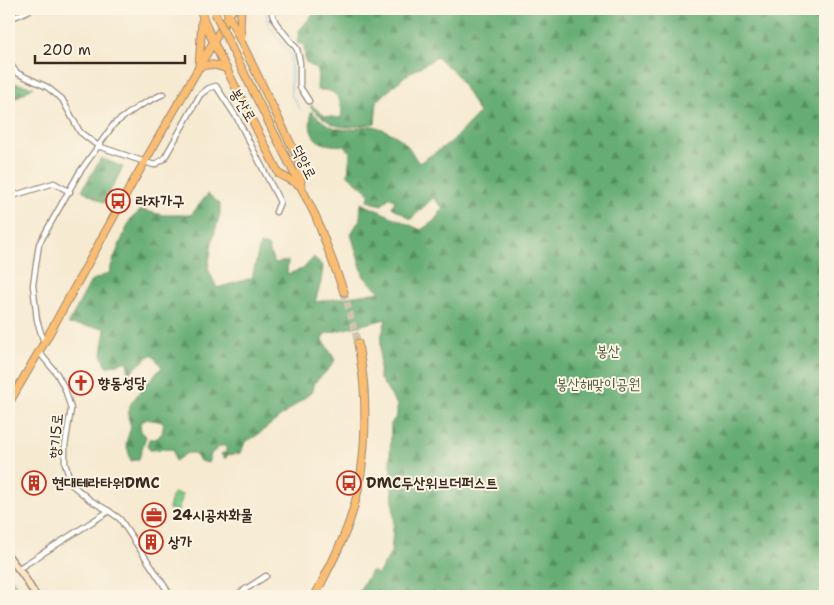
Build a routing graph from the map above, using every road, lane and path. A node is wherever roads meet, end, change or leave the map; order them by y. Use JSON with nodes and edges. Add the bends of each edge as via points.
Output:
{"nodes":[{"id":1,"x":32,"y":9,"type":"edge"},
{"id":2,"x":241,"y":9,"type":"edge"},
{"id":3,"x":275,"y":9,"type":"edge"},
{"id":4,"x":201,"y":11,"type":"edge"},
{"id":5,"x":214,"y":11,"type":"edge"},
{"id":6,"x":229,"y":11,"type":"edge"},
{"id":7,"x":9,"y":22,"type":"edge"},
{"id":8,"x":214,"y":42,"type":"junction"},
{"id":9,"x":244,"y":46,"type":"junction"},
{"id":10,"x":9,"y":63,"type":"edge"},
{"id":11,"x":199,"y":67,"type":"junction"},
{"id":12,"x":227,"y":70,"type":"junction"},
{"id":13,"x":163,"y":94,"type":"dead end"},
{"id":14,"x":309,"y":101,"type":"dead end"},
{"id":15,"x":98,"y":146,"type":"junction"},
{"id":16,"x":145,"y":161,"type":"junction"},
{"id":17,"x":301,"y":186,"type":"junction"},
{"id":18,"x":70,"y":192,"type":"junction"},
{"id":19,"x":9,"y":197,"type":"edge"},
{"id":20,"x":276,"y":212,"type":"dead end"},
{"id":21,"x":344,"y":292,"type":"tunnel mouth"},
{"id":22,"x":44,"y":343,"type":"junction"},
{"id":23,"x":358,"y":343,"type":"tunnel mouth"},
{"id":24,"x":38,"y":352,"type":"junction"},
{"id":25,"x":9,"y":403,"type":"edge"},
{"id":26,"x":109,"y":511,"type":"junction"},
{"id":27,"x":9,"y":557,"type":"edge"},
{"id":28,"x":18,"y":569,"type":"junction"},
{"id":29,"x":266,"y":576,"type":"dead end"},
{"id":30,"x":36,"y":596,"type":"edge"},
{"id":31,"x":171,"y":596,"type":"edge"},
{"id":32,"x":235,"y":596,"type":"edge"},
{"id":33,"x":314,"y":596,"type":"edge"}],
"edges":[{"from":1,"to":7,"type":"street"},
{"from":2,"to":9,"type":"main road","via":[[240,28]]},
{"from":3,"to":14,"type":"street","via":[[272,14],[276,23],[297,49],[300,87]]},
{"from":4,"to":8,"type":"main road"},
{"from":4,"to":11,"type":"main road"},
{"from":5,"to":17,"type":"main road","name":"덕양로","bridge":true},
{"from":6,"to":8,"type":"main road"},
{"from":6,"to":9,"type":"main road"},
{"from":8,"to":11,"type":"main road"},
{"from":8,"to":12,"type":"main road"},
{"from":9,"to":17,"type":"main road","via":[[300,163]]},
{"from":10,"to":15,"type":"street","via":[[17,73],[47,87],[62,99],[80,132]]},
{"from":11,"to":12,"type":"main road","via":[[206,64]]},
{"from":11,"to":16,"type":"main road"},
{"from":12,"to":17,"type":"main road","via":[[279,174]]},
{"from":13,"to":15,"type":"street","via":[[114,124]]},
{"from":15,"to":16,"type":"street"},
{"from":15,"to":18,"type":"street"},
{"from":16,"to":20,"type":"street","name":"봉산로","via":[[154,164],[164,160],[200,94],[216,86],[237,118],[280,202]]},
{"from":16,"to":22,"type":"main road"},
{"from":17,"to":21,"type":"main road","name":"덕양로"},
{"from":18,"to":19,"type":"street","via":[[54,184]]},
{"from":18,"to":22,"type":"street","via":[[39,244],[33,285],[37,320]]},
{"from":22,"to":24,"type":"main road"},
{"from":23,"to":33,"type":"main road","via":[[365,413],[362,465],[344,537]]},
{"from":24,"to":25,"type":"main road"},
{"from":24,"to":26,"type":"street","name":"향기5로","via":[[57,374],[71,409],[65,446],[71,484]]},
{"from":26,"to":28,"type":"street"},
{"from":26,"to":31,"type":"street","name":"향기5로","via":[[120,519]]},
{"from":27,"to":28,"type":"main road"},
{"from":28,"to":30,"type":"main road"},
{"from":29,"to":32,"type":"street"}]}
